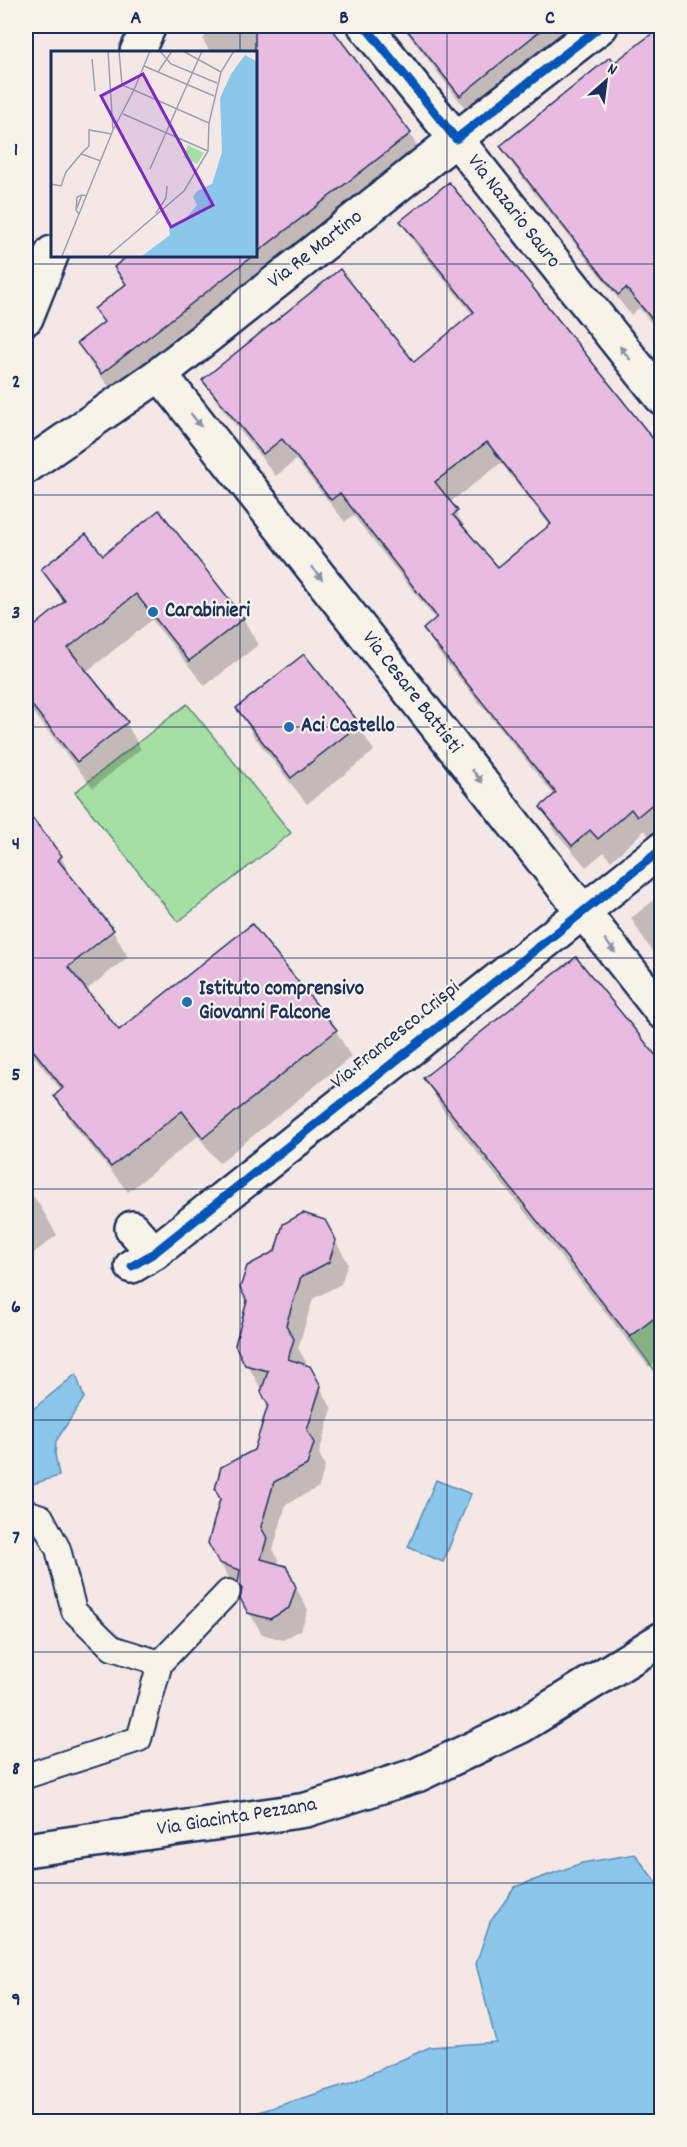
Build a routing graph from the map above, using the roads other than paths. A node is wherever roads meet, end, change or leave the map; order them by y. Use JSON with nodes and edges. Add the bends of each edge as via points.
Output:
{"nodes":[{"id":1,"x":148,"y":26,"type":"edge"},
{"id":2,"x":365,"y":26,"type":"edge"},
{"id":3,"x":601,"y":26,"type":"edge"},
{"id":4,"x":137,"y":51,"type":"edge"},
{"id":5,"x":456,"y":139,"type":"junction"},
{"id":6,"x":51,"y":256,"type":"edge"},
{"id":7,"x":26,"y":318,"type":"edge"},
{"id":8,"x":160,"y":374,"type":"junction"},
{"id":9,"x":662,"y":398,"type":"edge"},
{"id":10,"x":26,"y":467,"type":"edge"},
{"id":11,"x":662,"y":849,"type":"edge"},
{"id":12,"x":582,"y":910,"type":"junction"},
{"id":13,"x":662,"y":1012,"type":"edge"},
{"id":14,"x":132,"y":1228,"type":"dead end"},
{"id":15,"x":26,"y":1512,"type":"edge"},
{"id":16,"x":228,"y":1592,"type":"dead end"},
{"id":17,"x":662,"y":1639,"type":"edge"},
{"id":18,"x":160,"y":1663,"type":"junction"},
{"id":19,"x":26,"y":1776,"type":"edge"},
{"id":20,"x":26,"y":1850,"type":"edge"}],
"edges":[{"from":1,"to":4,"type":"main road"},
{"from":2,"to":5,"type":"main road","name":"Via Nazario Sauro"},
{"from":3,"to":5,"type":"main road","name":"Via Re Martino"},
{"from":5,"to":8,"type":"main road","name":"Via Re Martino"},
{"from":9,"to":5,"type":"main road","name":"Via Nazario Sauro","one_way":true},
{"from":6,"to":7,"type":"main road"},
{"from":8,"to":10,"type":"main road","name":"Via Re Martino"},
{"from":8,"to":12,"type":"main road","name":"Via Cesare Battisti","one_way":true},
{"from":11,"to":12,"type":"main road","name":"Via Francesco Crispi"},
{"from":12,"to":13,"type":"main road","name":"Via Cesare Battisti","one_way":true},
{"from":12,"to":14,"type":"main road","name":"Via Francesco Crispi","via":[[143,1260]]},
{"from":15,"to":18,"type":"lane","via":[[41,1517],[58,1549],[74,1611],[112,1648]]},
{"from":16,"to":18,"type":"lane"},
{"from":17,"to":20,"type":"main road","name":"Via Giacinta Pezzana","via":[[521,1726],[417,1775],[306,1810]]},
{"from":18,"to":19,"type":"lane","via":[[139,1739]]}]}
